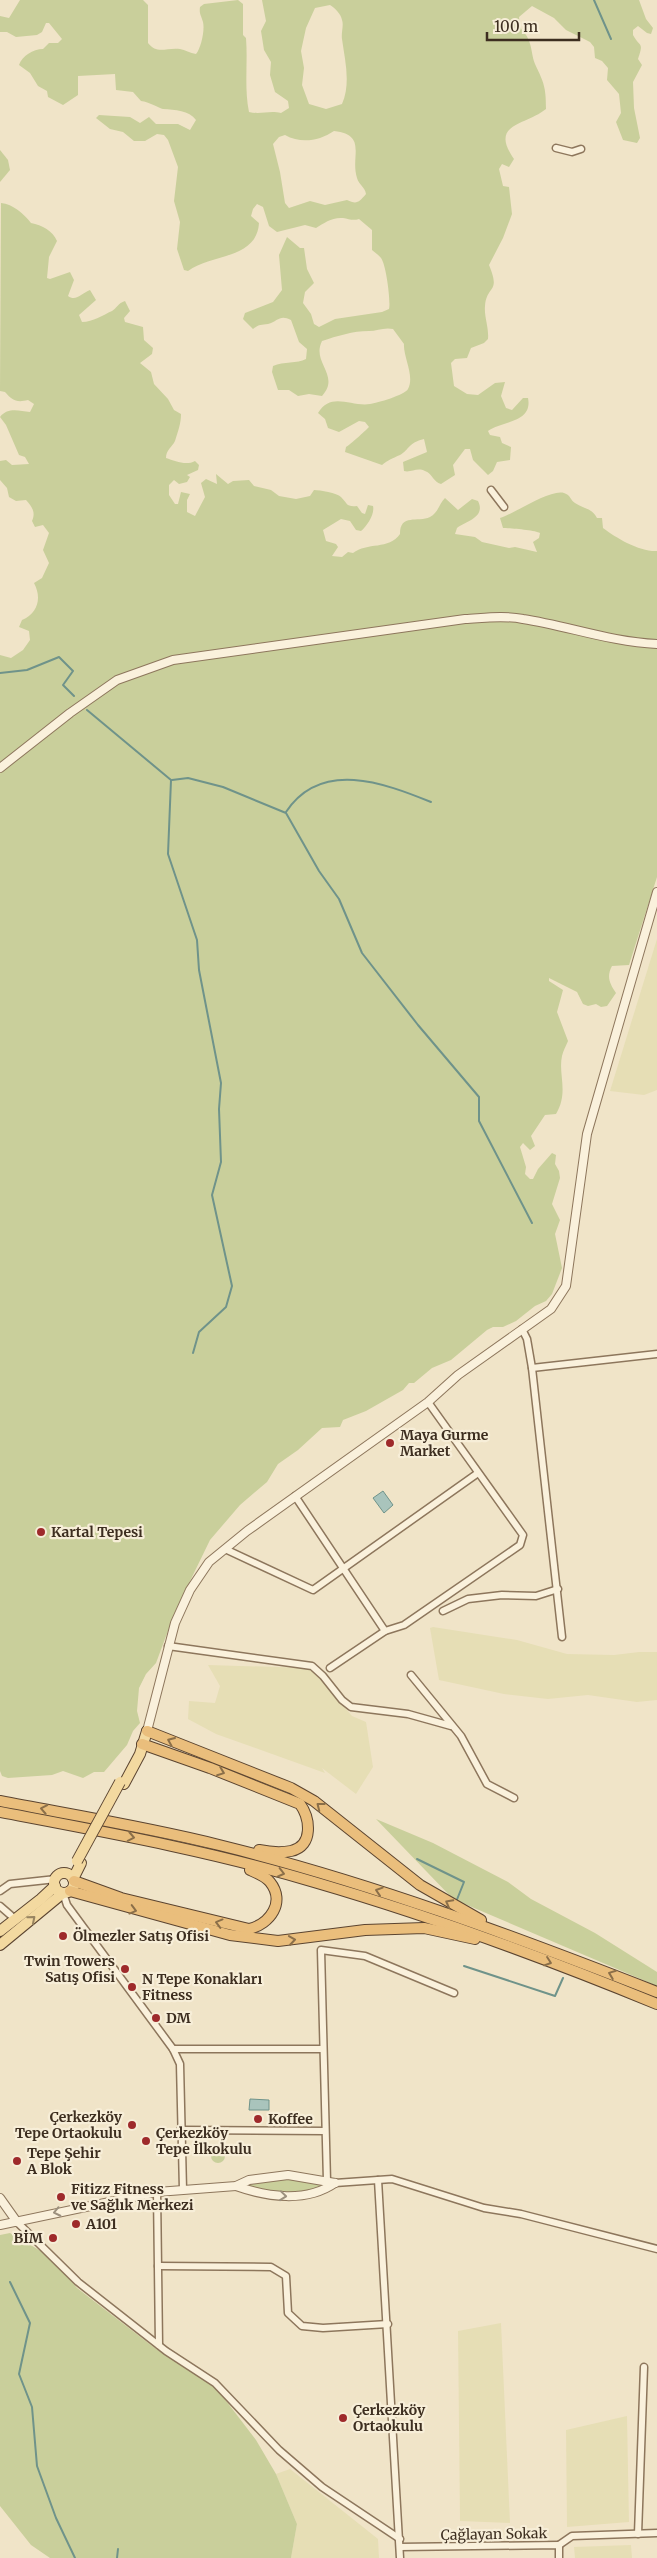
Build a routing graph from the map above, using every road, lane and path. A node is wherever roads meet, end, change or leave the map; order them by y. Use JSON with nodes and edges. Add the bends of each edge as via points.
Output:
{"nodes":[{"id":1,"x":556,"y":148,"type":"dead end"},
{"id":2,"x":581,"y":149,"type":"dead end"},
{"id":3,"x":491,"y":490,"type":"dead end"},
{"id":4,"x":504,"y":507,"type":"dead end"},
{"id":5,"x":657,"y":644,"type":"edge"},
{"id":6,"x":0,"y":768,"type":"edge"},
{"id":7,"x":657,"y":892,"type":"edge"},
{"id":8,"x":522,"y":1329,"type":"junction"},
{"id":9,"x":657,"y":1354,"type":"edge"},
{"id":10,"x":532,"y":1368,"type":"junction"},
{"id":11,"x":428,"y":1402,"type":"junction"},
{"id":12,"x":478,"y":1472,"type":"junction"},
{"id":13,"x":295,"y":1496,"type":"junction"},
{"id":14,"x":225,"y":1549,"type":"junction"},
{"id":15,"x":344,"y":1567,"type":"junction"},
{"id":16,"x":558,"y":1588,"type":"junction"},
{"id":17,"x":443,"y":1611,"type":"dead end"},
{"id":18,"x":385,"y":1631,"type":"junction"},
{"id":19,"x":562,"y":1637,"type":"dead end"},
{"id":20,"x":168,"y":1646,"type":"junction"},
{"id":21,"x":330,"y":1668,"type":"dead end"},
{"id":22,"x":411,"y":1675,"type":"dead end"},
{"id":23,"x":451,"y":1726,"type":"junction"},
{"id":24,"x":147,"y":1731,"type":"junction"},
{"id":25,"x":142,"y":1744,"type":"junction"},
{"id":26,"x":514,"y":1798,"type":"dead end"},
{"id":27,"x":0,"y":1801,"type":"edge"},
{"id":28,"x":0,"y":1812,"type":"edge"},
{"id":29,"x":220,"y":1845,"type":"junction"},
{"id":30,"x":217,"y":1856,"type":"junction"},
{"id":31,"x":79,"y":1862,"type":"junction"},
{"id":32,"x":58,"y":1880,"type":"junction"},
{"id":33,"x":74,"y":1880,"type":"junction"},
{"id":34,"x":0,"y":1891,"type":"edge"},
{"id":35,"x":67,"y":1892,"type":"junction"},
{"id":36,"x":0,"y":1906,"type":"edge"},
{"id":37,"x":15,"y":1919,"type":"junction"},
{"id":38,"x":0,"y":1931,"type":"edge"},
{"id":39,"x":508,"y":1934,"type":"junction"},
{"id":40,"x":0,"y":1945,"type":"edge"},
{"id":41,"x":502,"y":1945,"type":"junction"},
{"id":42,"x":454,"y":1992,"type":"dead end"},
{"id":43,"x":657,"y":1992,"type":"edge"},
{"id":44,"x":657,"y":2004,"type":"edge"},
{"id":45,"x":173,"y":2049,"type":"junction"},
{"id":46,"x":323,"y":2049,"type":"junction"},
{"id":47,"x":180,"y":2130,"type":"junction"},
{"id":48,"x":325,"y":2131,"type":"junction"},
{"id":49,"x":378,"y":2180,"type":"junction"},
{"id":50,"x":331,"y":2182,"type":"junction"},
{"id":51,"x":236,"y":2186,"type":"junction"},
{"id":52,"x":183,"y":2190,"type":"junction"},
{"id":53,"x":157,"y":2192,"type":"junction"},
{"id":54,"x":0,"y":2198,"type":"edge"},
{"id":55,"x":16,"y":2222,"type":"junction"},
{"id":56,"x":0,"y":2225,"type":"edge"},
{"id":57,"x":657,"y":2249,"type":"edge"},
{"id":58,"x":158,"y":2266,"type":"junction"},
{"id":59,"x":388,"y":2324,"type":"junction"},
{"id":60,"x":159,"y":2345,"type":"junction"},
{"id":61,"x":644,"y":2367,"type":"dead end"},
{"id":62,"x":395,"y":2457,"type":"junction"},
{"id":63,"x":403,"y":2457,"type":"dead end"},
{"id":64,"x":657,"y":2533,"type":"edge"},
{"id":65,"x":638,"y":2534,"type":"junction"},
{"id":66,"x":400,"y":2539,"type":"junction"},
{"id":67,"x":559,"y":2546,"type":"junction"},
{"id":68,"x":400,"y":2547,"type":"junction"},
{"id":69,"x":400,"y":2558,"type":"edge"},
{"id":70,"x":559,"y":2558,"type":"edge"}],
"edges":[{"from":1,"to":2,"type":"street","via":[[572,152]]},
{"from":3,"to":4,"type":"street"},
{"from":5,"to":6,"type":"street","via":[[634,643],[522,618],[495,617],[173,660],[117,680]]},
{"from":7,"to":8,"type":"street","via":[[587,1134],[566,1286],[551,1310]]},
{"from":8,"to":10,"type":"street"},
{"from":8,"to":11,"type":"street","via":[[458,1375]]},
{"from":9,"to":10,"type":"street"},
{"from":10,"to":16,"type":"street"},
{"from":11,"to":12,"type":"street"},
{"from":11,"to":13,"type":"street"},
{"from":12,"to":15,"type":"street"},
{"from":12,"to":18,"type":"street","via":[[523,1535],[520,1545],[404,1625]]},
{"from":13,"to":14,"type":"street"},
{"from":13,"to":15,"type":"street"},
{"from":14,"to":15,"type":"street","via":[[312,1590]]},
{"from":14,"to":20,"type":"street","via":[[209,1562],[190,1590]]},
{"from":15,"to":18,"type":"street"},
{"from":16,"to":17,"type":"street","via":[[536,1596],[468,1599]]},
{"from":16,"to":19,"type":"street"},
{"from":18,"to":21,"type":"street"},
{"from":20,"to":23,"type":"street","via":[[312,1666],[352,1707],[408,1714]]},
{"from":20,"to":24,"type":"street"},
{"from":22,"to":23,"type":"street"},
{"from":23,"to":26,"type":"street","via":[[461,1736],[487,1784]]},
{"from":24,"to":25,"type":"main road"},
{"from":39,"to":24,"type":"highway","one_way":true,"via":[[420,1885],[314,1801],[291,1788]]},
{"from":25,"to":29,"type":"highway","one_way":true,"via":[[290,1799],[300,1804],[310,1825],[301,1845],[293,1851],[272,1852]]},
{"from":25,"to":31,"type":"main road","bridge":true},
{"from":29,"to":27,"type":"highway","one_way":true},
{"from":28,"to":30,"type":"highway","one_way":true},
{"from":39,"to":29,"type":"highway","one_way":true,"via":[[350,1882]]},
{"from":30,"to":33,"type":"highway","one_way":true,"via":[[263,1876],[271,1883],[276,1907],[267,1922],[249,1929],[239,1928],[121,1898]]},
{"from":30,"to":41,"type":"highway","one_way":true,"via":[[313,1881]]},
{"from":31,"to":32,"type":"main road"},
{"from":31,"to":33,"type":"main road"},
{"from":32,"to":33,"type":"main road","via":[[70,1875]]},
{"from":32,"to":34,"type":"street","via":[[10,1884]]},
{"from":32,"to":35,"type":"main road","via":[[58,1891]]},
{"from":32,"to":37,"type":"main road","via":[[41,1900]]},
{"from":33,"to":35,"type":"main road"},
{"from":40,"to":35,"type":"main road","one_way":true},
{"from":35,"to":41,"type":"highway","one_way":true,"via":[[230,1935],[278,1941],[364,1930],[424,1928]]},
{"from":35,"to":45,"type":"street","via":[[67,1905]]},
{"from":36,"to":37,"type":"street"},
{"from":37,"to":38,"type":"main road"},
{"from":43,"to":39,"type":"highway","one_way":true},
{"from":41,"to":44,"type":"highway","one_way":true},
{"from":42,"to":46,"type":"street","via":[[364,1956],[321,1950]]},
{"from":45,"to":46,"type":"street"},
{"from":45,"to":47,"type":"street","via":[[180,2064]]},
{"from":46,"to":48,"type":"street"},
{"from":47,"to":48,"type":"street"},
{"from":47,"to":52,"type":"street"},
{"from":48,"to":50,"type":"street"},
{"from":49,"to":50,"type":"street"},
{"from":49,"to":57,"type":"street","via":[[392,2179],[484,2208],[521,2214]]},
{"from":49,"to":59,"type":"street"},
{"from":50,"to":51,"type":"street","via":[[288,2175],[249,2180]]},
{"from":51,"to":50,"type":"street","one_way":true,"via":[[263,2194],[294,2197],[328,2187]]},
{"from":51,"to":52,"type":"street"},
{"from":52,"to":53,"type":"street"},
{"from":53,"to":55,"type":"street","one_way":true},
{"from":53,"to":58,"type":"street"},
{"from":54,"to":55,"type":"street"},
{"from":55,"to":56,"type":"street"},
{"from":55,"to":60,"type":"street","via":[[78,2282]]},
{"from":58,"to":59,"type":"street","via":[[271,2267],[286,2276],[288,2312],[302,2326]]},
{"from":58,"to":60,"type":"street"},
{"from":59,"to":62,"type":"street"},
{"from":60,"to":66,"type":"street","via":[[215,2383],[279,2450],[322,2487]]},
{"from":61,"to":65,"type":"street"},
{"from":62,"to":63,"type":"street"},
{"from":62,"to":66,"type":"street"},
{"from":64,"to":65,"type":"street"},
{"from":65,"to":67,"type":"street","via":[[572,2536]]},
{"from":66,"to":68,"type":"street"},
{"from":67,"to":68,"type":"street","name":"Çağlayan Sokak"},
{"from":67,"to":70,"type":"street","name":"Çağlayan Sokak"},
{"from":68,"to":69,"type":"street"}]}
